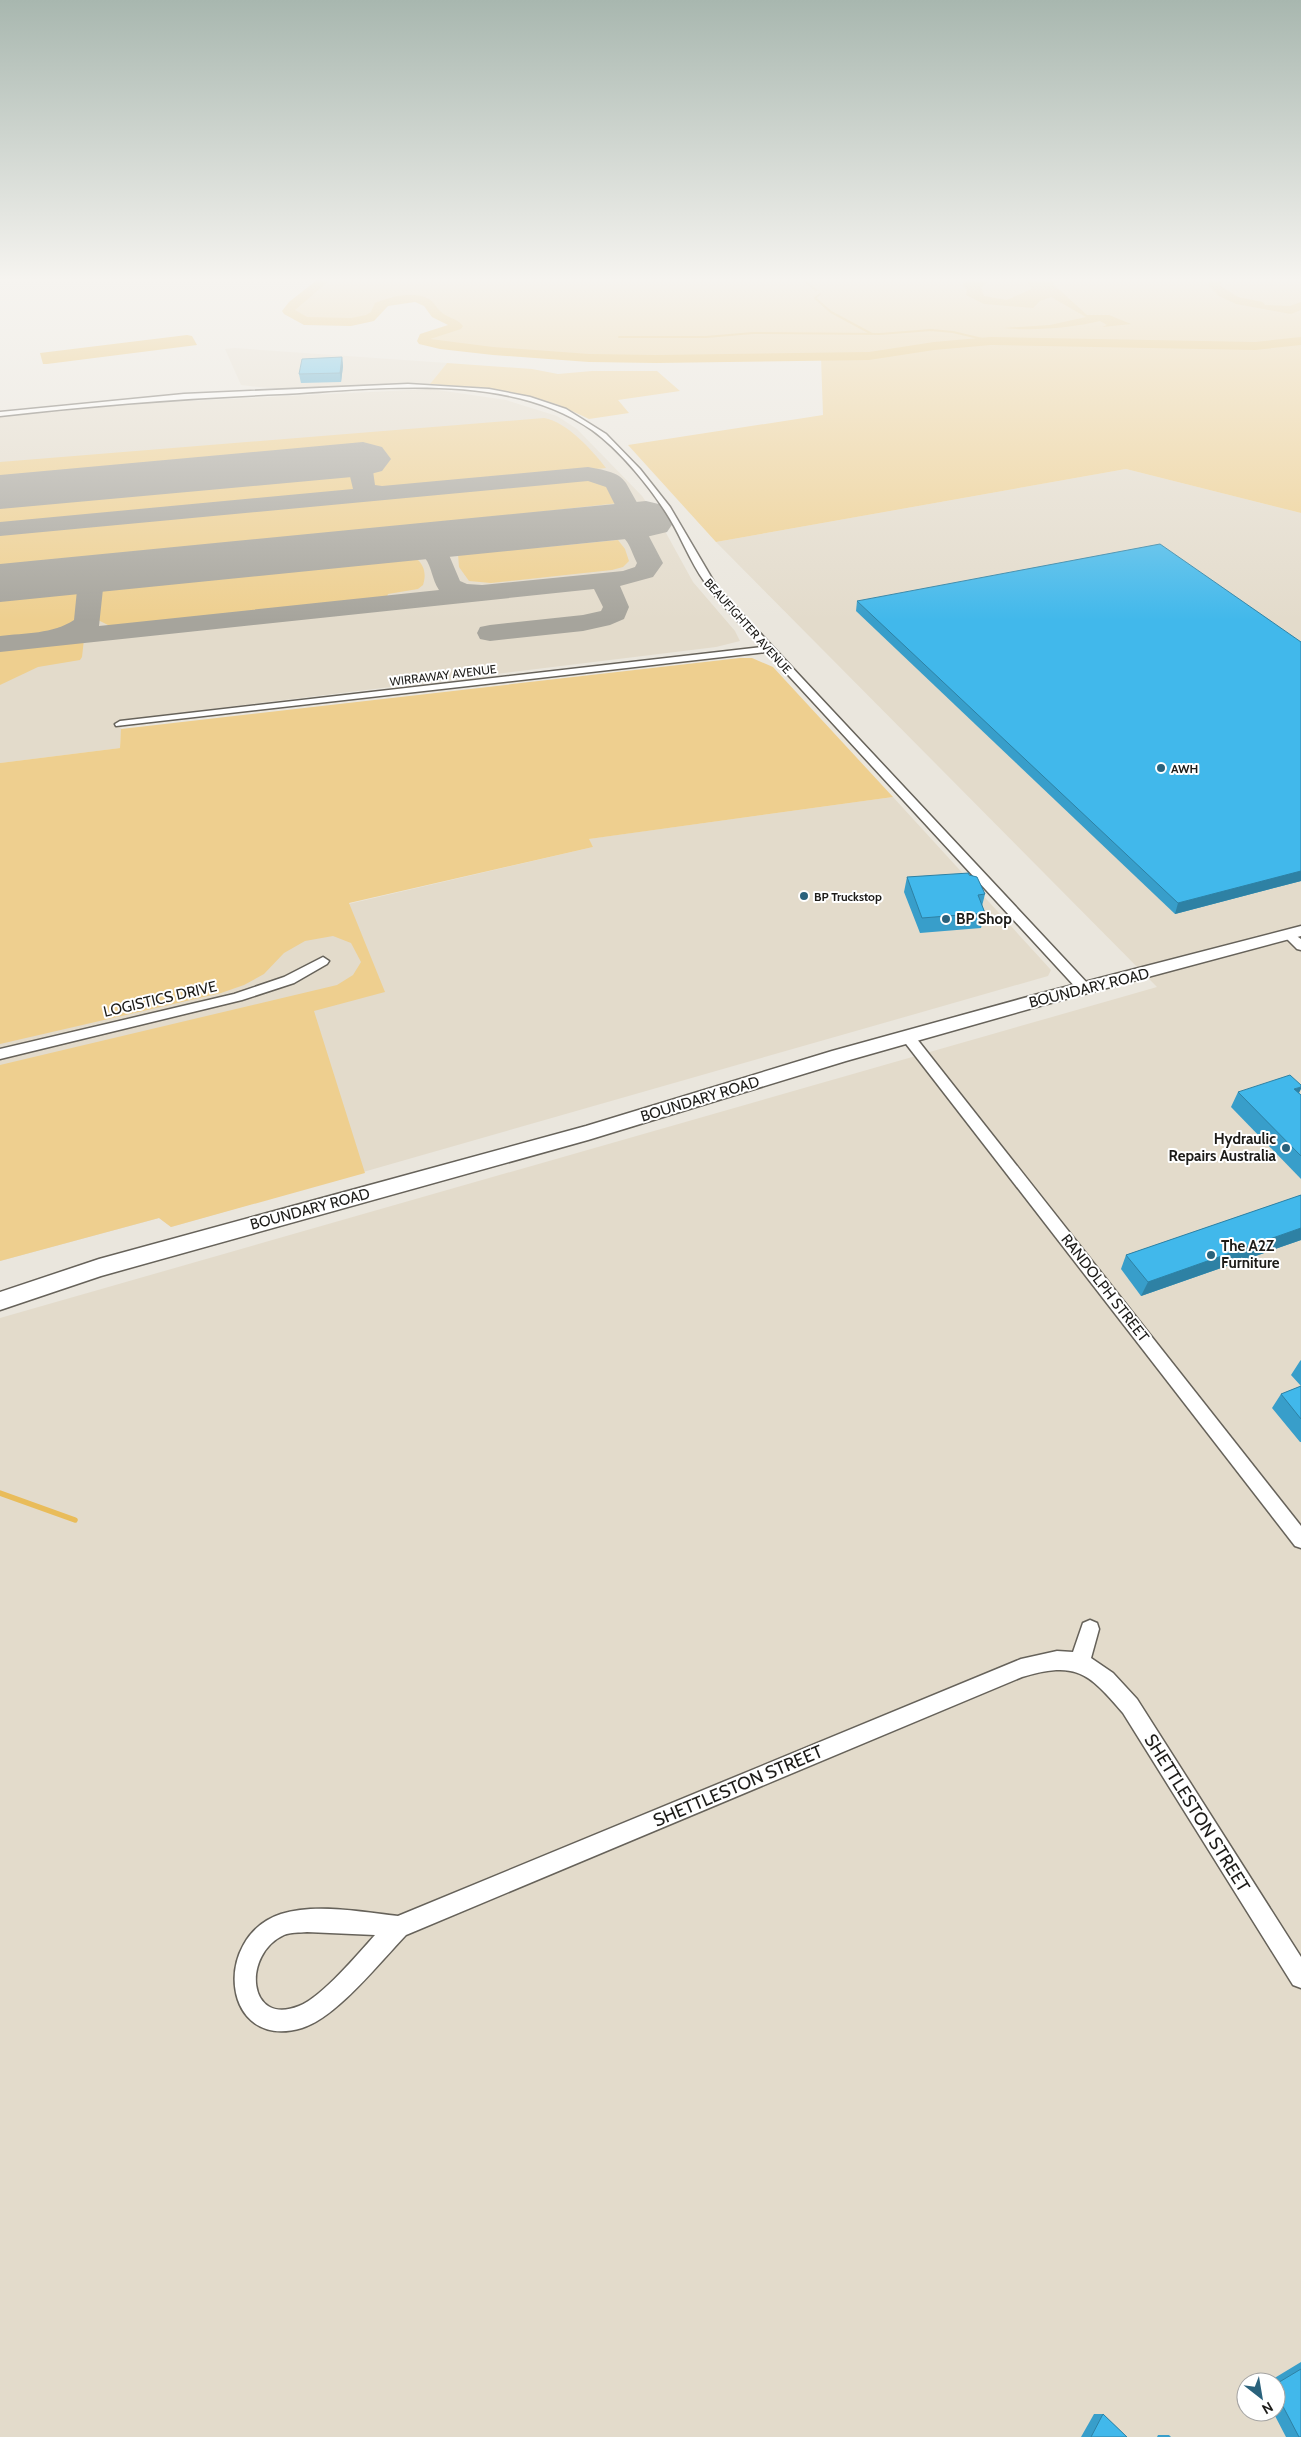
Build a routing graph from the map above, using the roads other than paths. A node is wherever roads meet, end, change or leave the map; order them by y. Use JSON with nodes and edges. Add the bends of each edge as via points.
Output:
{"nodes":[{"id":1,"x":230,"y":394,"type":"edge"},
{"id":2,"x":496,"y":394,"type":"edge"},
{"id":3,"x":0,"y":414,"type":"edge"},
{"id":4,"x":769,"y":650,"type":"junction"},
{"id":5,"x":120,"y":724,"type":"dead end"},
{"id":6,"x":1297,"y":937,"type":"edge"},
{"id":7,"x":323,"y":961,"type":"dead end"},
{"id":8,"x":1084,"y":988,"type":"junction"},
{"id":9,"x":908,"y":1036,"type":"junction"},
{"id":10,"x":0,"y":1054,"type":"edge"},
{"id":11,"x":99,"y":1268,"type":"junction"},
{"id":12,"x":0,"y":1287,"type":"edge"},
{"id":13,"x":0,"y":1301,"type":"edge"},
{"id":14,"x":1301,"y":1540,"type":"edge"},
{"id":15,"x":1090,"y":1629,"type":"dead end"},
{"id":16,"x":1080,"y":1662,"type":"junction"},
{"id":17,"x":398,"y":1926,"type":"junction"},
{"id":18,"x":1301,"y":1977,"type":"edge"}],
"edges":[{"from":1,"to":3,"type":"street","name":"BEAUFIGHTER AVENUE","via":[[170,396]]},
{"from":2,"to":4,"type":"street","name":"BEAUFIGHTER AVENUE","via":[[537,402],[595,429],[666,506],[704,577]]},
{"from":4,"to":5,"type":"street","name":"WIRRAWAY AVENUE"},
{"from":4,"to":8,"type":"street","name":"BEAUFIGHTER AVENUE"},
{"from":6,"to":8,"type":"main road","name":"BOUNDARY ROAD"},
{"from":7,"to":10,"type":"street","name":"LOGISTICS DRIVE","via":[[289,980],[238,998]]},
{"from":8,"to":9,"type":"main road","name":"BOUNDARY ROAD"},
{"from":9,"to":11,"type":"main road","name":"BOUNDARY ROAD","via":[[588,1132]]},
{"from":9,"to":14,"type":"street","name":"RANDOLPH STREET"},
{"from":11,"to":12,"type":"main road","name":"BOUNDARY ROAD"},
{"from":11,"to":13,"type":"main road","name":"BOUNDARY ROAD"},
{"from":15,"to":16,"type":"street"},
{"from":16,"to":17,"type":"street","name":"SHETTLESTON STREET","via":[[1063,1659],[1041,1661],[1021,1668]]},
{"from":16,"to":18,"type":"street","name":"SHETTLESTON STREET","via":[[1093,1668],[1130,1706]]},
{"from":17,"to":17,"type":"street","name":"SHETTLESTON STREET","via":[[304,2016],[276,2022],[265,2019],[247,1999],[246,1962],[251,1949],[270,1930],[299,1922]]}]}
